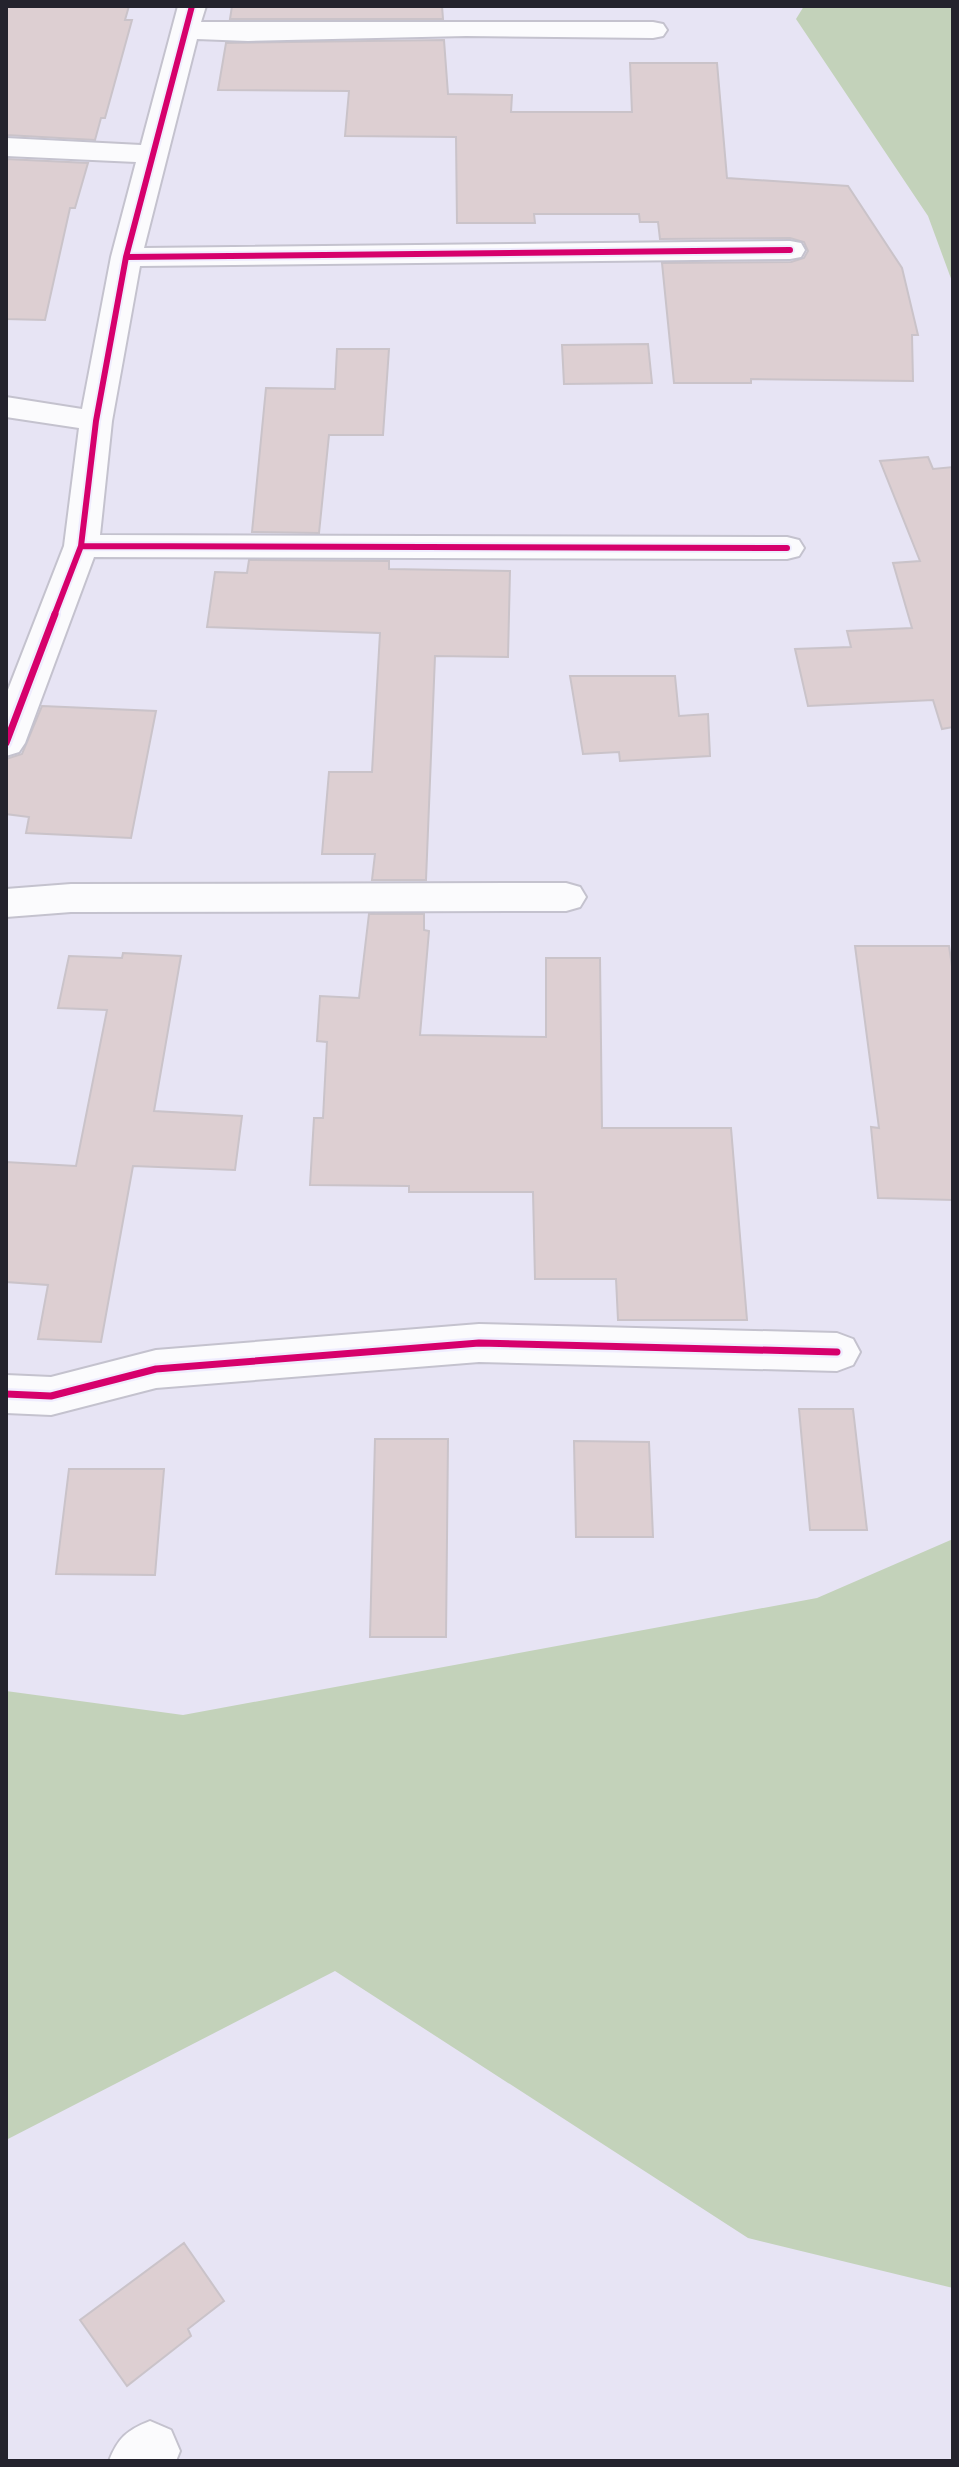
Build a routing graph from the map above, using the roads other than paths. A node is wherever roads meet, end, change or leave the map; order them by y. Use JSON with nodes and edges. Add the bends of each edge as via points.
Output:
{"nodes":[{"id":1,"x":188,"y":18,"type":"edge"},
{"id":2,"x":653,"y":30,"type":"dead end"},
{"id":3,"x":6,"y":147,"type":"edge"},
{"id":4,"x":154,"y":154,"type":"junction"},
{"id":5,"x":790,"y":250,"type":"dead end"},
{"id":6,"x":126,"y":257,"type":"junction"},
{"id":7,"x":6,"y":407,"type":"edge"},
{"id":8,"x":96,"y":421,"type":"junction"},
{"id":9,"x":81,"y":546,"type":"junction"},
{"id":10,"x":787,"y":548,"type":"dead end"},
{"id":11,"x":6,"y":743,"type":"edge"},
{"id":12,"x":566,"y":897,"type":"dead end"},
{"id":13,"x":6,"y":903,"type":"edge"},
{"id":14,"x":837,"y":1352,"type":"dead end"},
{"id":15,"x":6,"y":1394,"type":"edge"}],
"edges":[{"from":1,"to":2,"type":"street","via":[[248,33]]},
{"from":1,"to":4,"type":"street"},
{"from":3,"to":4,"type":"street"},
{"from":4,"to":6,"type":"street"},
{"from":5,"to":6,"type":"street"},
{"from":6,"to":8,"type":"street"},
{"from":7,"to":8,"type":"street"},
{"from":8,"to":9,"type":"street"},
{"from":9,"to":10,"type":"street"},
{"from":9,"to":11,"type":"street"},
{"from":12,"to":13,"type":"street","via":[[71,898]]},
{"from":14,"to":15,"type":"street","via":[[479,1343],[156,1369],[51,1396]]}]}
